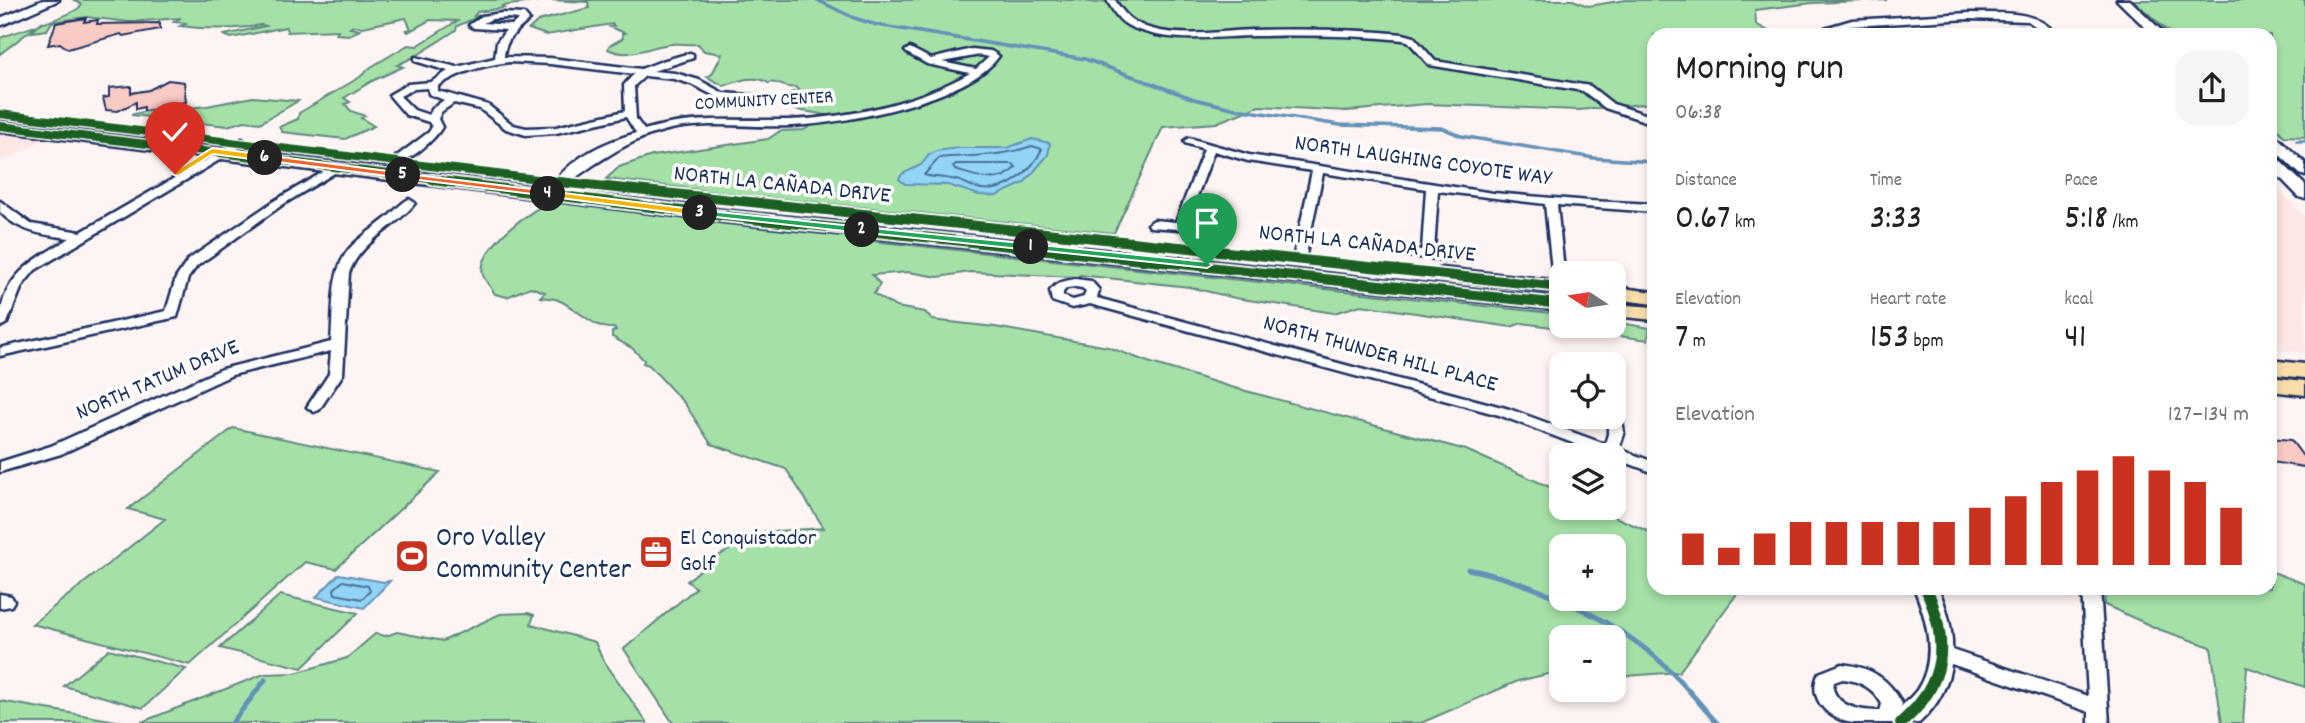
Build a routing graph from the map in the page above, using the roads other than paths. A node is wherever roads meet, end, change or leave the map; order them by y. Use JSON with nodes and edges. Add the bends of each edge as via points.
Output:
{"nodes":[{"id":1,"x":53,"y":0,"type":"edge"},
{"id":2,"x":1111,"y":0,"type":"edge"},
{"id":3,"x":2123,"y":0,"type":"edge"},
{"id":4,"x":2107,"y":1,"type":"edge"},
{"id":5,"x":0,"y":22,"type":"edge"},
{"id":6,"x":1830,"y":28,"type":"edge"},
{"id":7,"x":2046,"y":28,"type":"edge"},
{"id":8,"x":2135,"y":28,"type":"edge"},
{"id":9,"x":2153,"y":28,"type":"edge"},
{"id":10,"x":514,"y":29,"type":"dead end"},
{"id":11,"x":911,"y":51,"type":"dead end"},
{"id":12,"x":690,"y":56,"type":"dead end"},
{"id":13,"x":418,"y":59,"type":"dead end"},
{"id":14,"x":500,"y":61,"type":"junction"},
{"id":15,"x":930,"y":62,"type":"junction"},
{"id":16,"x":458,"y":71,"type":"junction"},
{"id":17,"x":643,"y":72,"type":"junction"},
{"id":18,"x":977,"y":72,"type":"junction"},
{"id":19,"x":433,"y":85,"type":"junction"},
{"id":20,"x":763,"y":99,"type":"dead end"},
{"id":21,"x":451,"y":100,"type":"junction"},
{"id":22,"x":631,"y":113,"type":"junction"},
{"id":23,"x":0,"y":114,"type":"edge"},
{"id":24,"x":433,"y":119,"type":"junction"},
{"id":25,"x":1647,"y":119,"type":"edge"},
{"id":26,"x":0,"y":126,"type":"edge"},
{"id":27,"x":642,"y":134,"type":"junction"},
{"id":28,"x":1189,"y":141,"type":"dead end"},
{"id":29,"x":242,"y":142,"type":"junction"},
{"id":30,"x":2277,"y":145,"type":"edge"},
{"id":31,"x":1209,"y":149,"type":"junction"},
{"id":32,"x":218,"y":152,"type":"junction"},
{"id":33,"x":397,"y":161,"type":"junction"},
{"id":34,"x":2277,"y":166,"type":"edge"},
{"id":35,"x":337,"y":167,"type":"junction"},
{"id":36,"x":1318,"y":170,"type":"junction"},
{"id":37,"x":2305,"y":171,"type":"edge"},
{"id":38,"x":560,"y":182,"type":"junction"},
{"id":39,"x":1432,"y":187,"type":"junction"},
{"id":40,"x":2305,"y":194,"type":"edge"},
{"id":41,"x":409,"y":202,"type":"dead end"},
{"id":42,"x":1551,"y":202,"type":"junction"},
{"id":43,"x":0,"y":205,"type":"edge"},
{"id":44,"x":1647,"y":208,"type":"edge"},
{"id":45,"x":1154,"y":224,"type":"dead end"},
{"id":46,"x":1180,"y":226,"type":"junction"},
{"id":47,"x":1203,"y":228,"type":"dead end"},
{"id":48,"x":80,"y":236,"type":"junction"},
{"id":49,"x":1064,"y":243,"type":"junction"},
{"id":50,"x":1401,"y":251,"type":"dead end"},
{"id":51,"x":1428,"y":254,"type":"junction"},
{"id":52,"x":1454,"y":257,"type":"dead end"},
{"id":53,"x":1299,"y":259,"type":"junction"},
{"id":54,"x":1555,"y":261,"type":"edge"},
{"id":55,"x":1549,"y":278,"type":"edge"},
{"id":56,"x":1626,"y":294,"type":"edge"},
{"id":57,"x":1647,"y":297,"type":"edge"},
{"id":58,"x":1090,"y":300,"type":"dead end"},
{"id":59,"x":1549,"y":303,"type":"edge"},
{"id":60,"x":1626,"y":311,"type":"edge"},
{"id":61,"x":1647,"y":313,"type":"edge"},
{"id":62,"x":0,"y":323,"type":"edge"},
{"id":63,"x":338,"y":345,"type":"junction"},
{"id":64,"x":0,"y":352,"type":"edge"},
{"id":65,"x":2277,"y":368,"type":"edge"},
{"id":66,"x":2305,"y":371,"type":"edge"},
{"id":67,"x":2277,"y":385,"type":"edge"},
{"id":68,"x":2305,"y":388,"type":"edge"},
{"id":69,"x":314,"y":407,"type":"dead end"},
{"id":70,"x":1586,"y":443,"type":"edge"},
{"id":71,"x":1626,"y":458,"type":"edge"},
{"id":72,"x":1647,"y":465,"type":"edge"},
{"id":73,"x":0,"y":467,"type":"edge"},
{"id":74,"x":1929,"y":595,"type":"edge"},
{"id":75,"x":2091,"y":595,"type":"edge"},
{"id":76,"x":1943,"y":654,"type":"junction"},
{"id":77,"x":2098,"y":715,"type":"edge"},
{"id":78,"x":1894,"y":721,"type":"edge"}],
"edges":[{"from":1,"to":5,"type":"main road"},
{"from":2,"to":25,"type":"street","via":[[1128,23],[1177,35],[1403,37],[1411,39],[1437,65],[1586,88],[1609,106]]},
{"from":3,"to":9,"type":"main road"},
{"from":4,"to":8,"type":"main road"},
{"from":6,"to":7,"type":"street","via":[[1954,16],[2030,18]]},
{"from":10,"to":14,"type":"street","via":[[498,49]]},
{"from":11,"to":15,"type":"street"},
{"from":12,"to":17,"type":"street"},
{"from":13,"to":16,"type":"street"},
{"from":14,"to":16,"type":"street"},
{"from":14,"to":17,"type":"street","via":[[534,58]]},
{"from":15,"to":18,"type":"street"},
{"from":15,"to":18,"type":"street","via":[[977,52],[993,54],[993,60]]},
{"from":16,"to":19,"type":"street"},
{"from":17,"to":20,"type":"street","via":[[695,82],[721,96]]},
{"from":17,"to":22,"type":"street","via":[[629,85]]},
{"from":18,"to":27,"type":"street","name":"COMMUNITY CENTER","via":[[927,95],[852,114],[804,122],[677,125]]},
{"from":19,"to":21,"type":"street","via":[[433,92]]},
{"from":19,"to":24,"type":"street","via":[[412,86],[394,95],[415,117]]},
{"from":21,"to":22,"type":"street","via":[[489,109],[507,126],[533,132]]},
{"from":21,"to":24,"type":"street"},
{"from":22,"to":27,"type":"street"},
{"from":23,"to":29,"type":"main road","name":"NORTH LA CAÑADA DRIVE"},
{"from":24,"to":33,"type":"street","via":[[437,127],[433,134]]},
{"from":26,"to":32,"type":"main road","name":"NORTH LA CAÑADA DRIVE"},
{"from":27,"to":38,"type":"street","name":"COMMUNITY CENTER","via":[[587,155]]},
{"from":28,"to":31,"type":"street","name":"NORTH LAUGHING COYOTE WAY"},
{"from":29,"to":32,"type":"street"},
{"from":29,"to":33,"type":"main road","name":"NORTH LA CAÑADA DRIVE"},
{"from":30,"to":37,"type":"main road"},
{"from":31,"to":36,"type":"street","name":"NORTH LAUGHING COYOTE WAY"},
{"from":31,"to":46,"type":"street"},
{"from":32,"to":35,"type":"main road","name":"NORTH LA CAÑADA DRIVE"},
{"from":32,"to":48,"type":"street"},
{"from":33,"to":38,"type":"main road","name":"NORTH LA CAÑADA DRIVE"},
{"from":34,"to":40,"type":"main road"},
{"from":35,"to":49,"type":"main road","name":"NORTH LA CAÑADA DRIVE","via":[[723,216]]},
{"from":35,"to":64,"type":"street","via":[[192,263],[182,278],[172,314]]},
{"from":36,"to":39,"type":"street","name":"NORTH LAUGHING COYOTE WAY"},
{"from":36,"to":53,"type":"street"},
{"from":38,"to":49,"type":"main road","name":"NORTH LA CAÑADA DRIVE"},
{"from":39,"to":42,"type":"street","name":"NORTH LAUGHING COYOTE WAY"},
{"from":39,"to":51,"type":"street"},
{"from":41,"to":63,"type":"street","via":[[348,259]]},
{"from":42,"to":44,"type":"street","name":"NORTH LAUGHING COYOTE WAY"},
{"from":42,"to":54,"type":"street"},
{"from":43,"to":48,"type":"street","via":[[28,228]]},
{"from":45,"to":46,"type":"street"},
{"from":46,"to":47,"type":"street"},
{"from":48,"to":62,"type":"street","via":[[22,275]]},
{"from":49,"to":53,"type":"main road","name":"NORTH LA CAÑADA DRIVE"},
{"from":49,"to":59,"type":"main road","name":"NORTH LA CAÑADA DRIVE"},
{"from":50,"to":51,"type":"street"},
{"from":51,"to":52,"type":"street"},
{"from":53,"to":55,"type":"main road","name":"NORTH LA CAÑADA DRIVE"},
{"from":56,"to":57,"type":"main road"},
{"from":58,"to":70,"type":"street","name":"NORTH THUNDER HILL PLACE","via":[[1504,412]]},
{"from":60,"to":61,"type":"main road"},
{"from":63,"to":69,"type":"street","via":[[335,374]]},
{"from":63,"to":73,"type":"street","name":"NORTH TATUM DRIVE","via":[[228,372],[56,450]]},
{"from":65,"to":66,"type":"main road"},
{"from":67,"to":68,"type":"main road"},
{"from":71,"to":72,"type":"street","name":"NORTH THUNDER HILL PLACE"},
{"from":74,"to":76,"type":"main road"},
{"from":75,"to":77,"type":"street"},
{"from":76,"to":77,"type":"street"},
{"from":76,"to":78,"type":"main road","via":[[1928,695],[1915,712]]}]}
